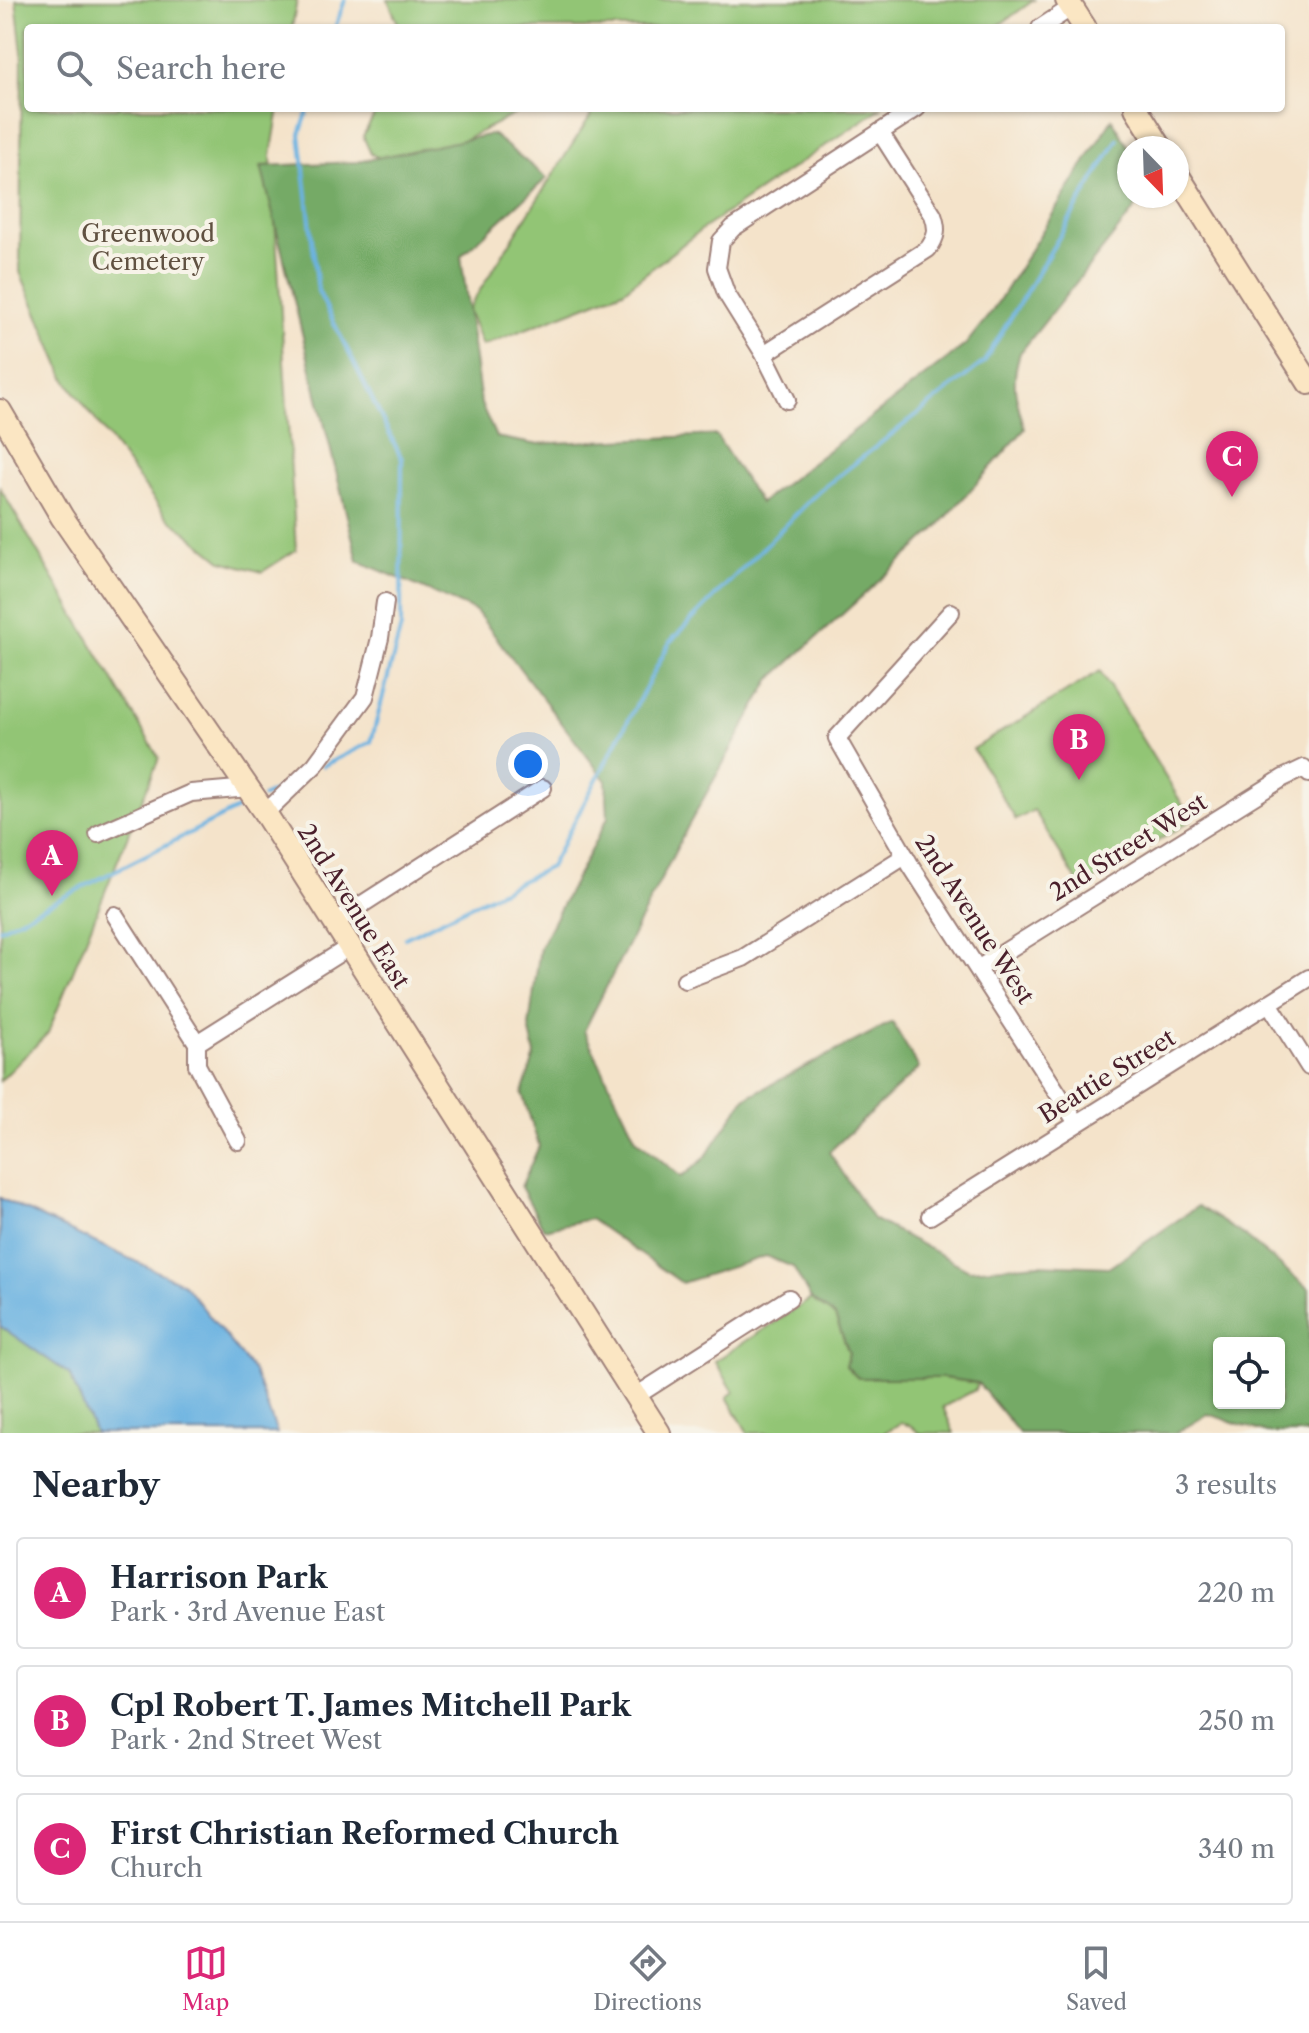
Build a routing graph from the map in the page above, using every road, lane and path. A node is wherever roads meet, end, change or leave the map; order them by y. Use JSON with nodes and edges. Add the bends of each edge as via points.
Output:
{"nodes":[{"id":1,"x":1070,"y":4,"type":"edge"},
{"id":2,"x":1045,"y":24,"type":"edge"},
{"id":3,"x":1082,"y":24,"type":"edge"},
{"id":4,"x":911,"y":112,"type":"edge"},
{"id":5,"x":1138,"y":112,"type":"edge"},
{"id":6,"x":880,"y":132,"type":"junction"},
{"id":7,"x":1154,"y":136,"type":"edge"},
{"id":8,"x":1189,"y":193,"type":"edge"},
{"id":9,"x":764,"y":354,"type":"junction"},
{"id":10,"x":1308,"y":377,"type":"edge"},
{"id":11,"x":787,"y":400,"type":"dead end"},
{"id":12,"x":0,"y":411,"type":"edge"},
{"id":13,"x":385,"y":602,"type":"dead end"},
{"id":14,"x":951,"y":612,"type":"dead end"},
{"id":15,"x":1306,"y":771,"type":"edge"},
{"id":16,"x":249,"y":788,"type":"junction"},
{"id":17,"x":543,"y":788,"type":"dead end"},
{"id":18,"x":265,"y":813,"type":"junction"},
{"id":19,"x":98,"y":834,"type":"dead end"},
{"id":20,"x":905,"y":856,"type":"junction"},
{"id":21,"x":115,"y":915,"type":"dead end"},
{"id":22,"x":333,"y":923,"type":"junction"},
{"id":23,"x":349,"y":947,"type":"junction"},
{"id":24,"x":979,"y":968,"type":"junction"},
{"id":25,"x":1309,"y":978,"type":"edge"},
{"id":26,"x":685,"y":980,"type":"dead end"},
{"id":27,"x":1269,"y":1003,"type":"junction"},
{"id":28,"x":197,"y":1043,"type":"junction"},
{"id":29,"x":1309,"y":1067,"type":"edge"},
{"id":30,"x":1077,"y":1123,"type":"junction"},
{"id":31,"x":238,"y":1141,"type":"dead end"},
{"id":32,"x":930,"y":1216,"type":"dead end"},
{"id":33,"x":789,"y":1298,"type":"dead end"},
{"id":34,"x":636,"y":1396,"type":"junction"},
{"id":35,"x":659,"y":1433,"type":"edge"}],
"edges":[{"from":1,"to":2,"type":"street"},
{"from":1,"to":3,"type":"main road"},
{"from":4,"to":6,"type":"street"},
{"from":5,"to":7,"type":"main road"},
{"from":6,"to":9,"type":"street","via":[[721,241],[717,268],[726,293]]},
{"from":6,"to":9,"type":"street","via":[[933,215],[936,238],[928,249]]},
{"from":8,"to":10,"type":"main road"},
{"from":9,"to":11,"type":"street"},
{"from":12,"to":16,"type":"main road","name":"2nd Avenue East","via":[[62,517]]},
{"from":13,"to":18,"type":"street","via":[[365,697],[315,765]]},
{"from":14,"to":20,"type":"street","name":"2nd Avenue West","via":[[837,738]]},
{"from":15,"to":24,"type":"street","name":"2nd Street West","via":[[1283,778]]},
{"from":16,"to":18,"type":"main road","name":"2nd Avenue East"},
{"from":16,"to":19,"type":"street","via":[[191,793]]},
{"from":17,"to":22,"type":"street"},
{"from":18,"to":22,"type":"main road","name":"2nd Avenue East"},
{"from":20,"to":24,"type":"street","name":"2nd Avenue West"},
{"from":20,"to":26,"type":"street","via":[[743,958]]},
{"from":21,"to":28,"type":"street"},
{"from":22,"to":23,"type":"main road","name":"2nd Avenue East"},
{"from":23,"to":28,"type":"street"},
{"from":23,"to":34,"type":"main road","name":"2nd Avenue East"},
{"from":24,"to":30,"type":"street","name":"2nd Avenue West"},
{"from":25,"to":27,"type":"street","name":"Beattie Street"},
{"from":27,"to":29,"type":"street"},
{"from":27,"to":30,"type":"street","name":"Beattie Street"},
{"from":28,"to":31,"type":"street","via":[[197,1065]]},
{"from":30,"to":32,"type":"street","name":"Beattie Street"},
{"from":33,"to":34,"type":"street"},
{"from":34,"to":35,"type":"main road","name":"2nd Avenue East"}]}
